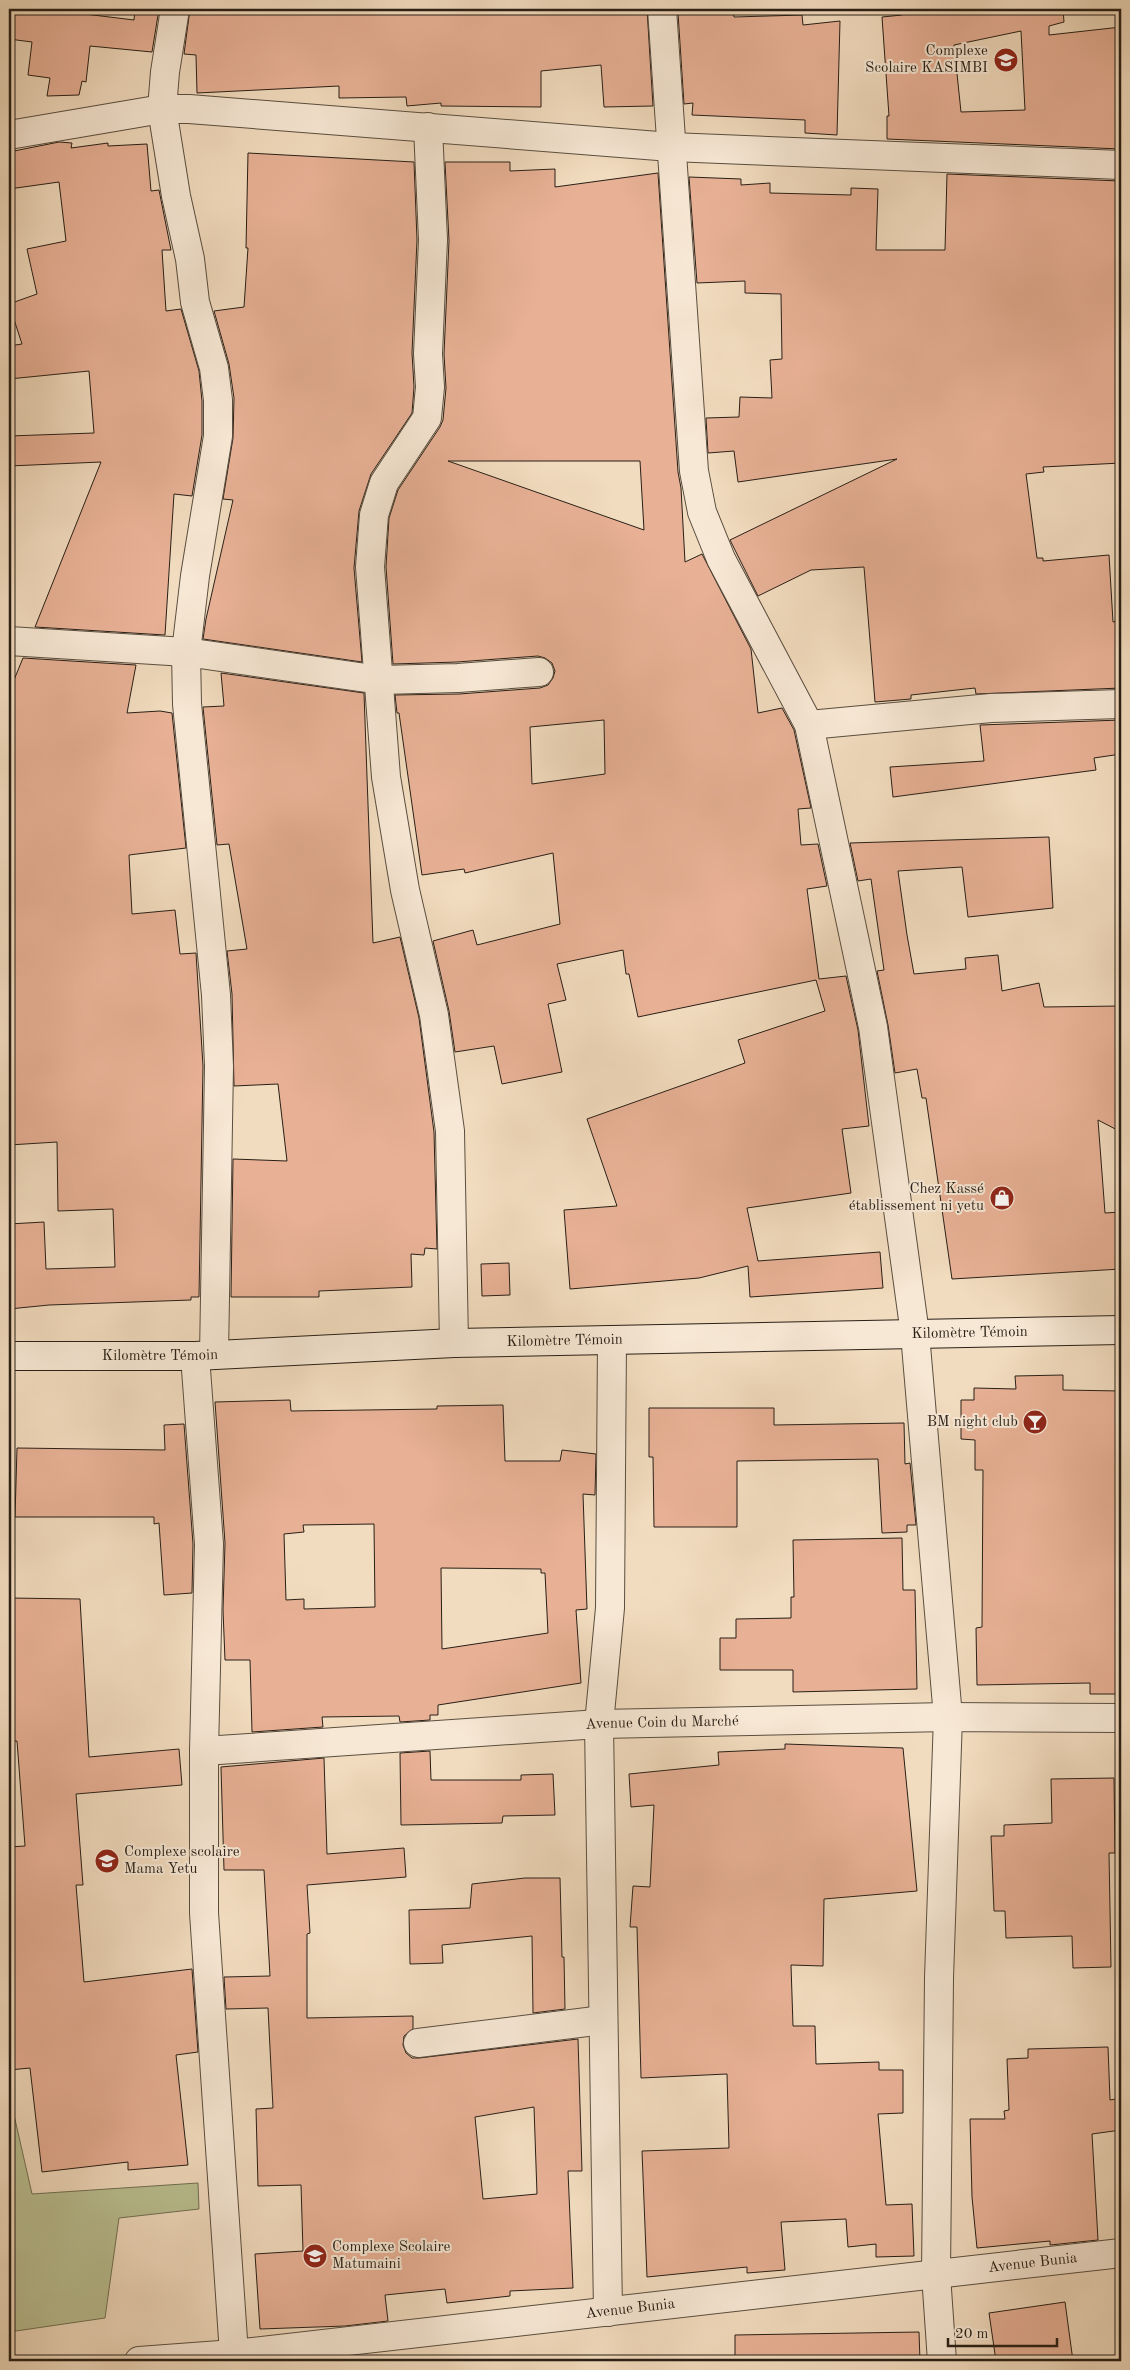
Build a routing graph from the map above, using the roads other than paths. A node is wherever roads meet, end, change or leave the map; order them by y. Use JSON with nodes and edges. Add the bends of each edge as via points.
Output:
{"nodes":[{"id":1,"x":174,"y":9,"type":"edge"},
{"id":2,"x":662,"y":9,"type":"edge"},
{"id":3,"x":162,"y":109,"type":"junction"},
{"id":4,"x":428,"y":127,"type":"junction"},
{"id":5,"x":9,"y":135,"type":"edge"},
{"id":6,"x":671,"y":147,"type":"junction"},
{"id":7,"x":1121,"y":165,"type":"edge"},
{"id":8,"x":9,"y":641,"type":"edge"},
{"id":9,"x":186,"y":652,"type":"junction"},
{"id":10,"x":539,"y":672,"type":"dead end"},
{"id":11,"x":380,"y":680,"type":"junction"},
{"id":12,"x":1121,"y":704,"type":"edge"},
{"id":13,"x":809,"y":725,"type":"junction"},
{"id":14,"x":1121,"y":1330,"type":"edge"},
{"id":15,"x":915,"y":1334,"type":"junction"},
{"id":16,"x":612,"y":1341,"type":"junction"},
{"id":17,"x":454,"y":1343,"type":"junction"},
{"id":18,"x":204,"y":1355,"type":"junction"},
{"id":19,"x":9,"y":1356,"type":"edge"},
{"id":20,"x":948,"y":1717,"type":"junction"},
{"id":21,"x":1121,"y":1718,"type":"edge"},
{"id":22,"x":600,"y":1724,"type":"junction"},
{"id":23,"x":204,"y":1751,"type":"junction"},
{"id":24,"x":604,"y":2020,"type":"junction"},
{"id":25,"x":418,"y":2043,"type":"dead end"},
{"id":26,"x":1121,"y":2253,"type":"edge"},
{"id":27,"x":936,"y":2275,"type":"junction"},
{"id":28,"x":608,"y":2312,"type":"junction"},
{"id":29,"x":234,"y":2354,"type":"junction"},
{"id":30,"x":302,"y":2354,"type":"edge"},
{"id":31,"x":139,"y":2361,"type":"edge"},
{"id":32,"x":942,"y":2361,"type":"edge"}],
"edges":[{"from":1,"to":3,"type":"street"},
{"from":2,"to":6,"type":"street"},
{"from":3,"to":4,"type":"street"},
{"from":3,"to":5,"type":"street"},
{"from":3,"to":9,"type":"street","via":[[196,302],[214,368],[218,400],[218,436]]},
{"from":4,"to":6,"type":"street"},
{"from":4,"to":11,"type":"street","via":[[433,240],[428,354],[430,387],[427,418],[384,483],[374,515],[370,567]]},
{"from":6,"to":7,"type":"street"},
{"from":6,"to":13,"type":"street","via":[[694,471],[702,512],[721,559]]},
{"from":8,"to":9,"type":"street"},
{"from":9,"to":11,"type":"street"},
{"from":9,"to":18,"type":"street","via":[[187,704],[216,995],[219,1066]]},
{"from":10,"to":11,"type":"street"},
{"from":11,"to":17,"type":"street","via":[[386,777],[405,890],[434,1015],[450,1131]]},
{"from":12,"to":13,"type":"street","via":[[991,708]]},
{"from":13,"to":15,"type":"street","via":[[873,1027]]},
{"from":14,"to":15,"type":"street","name":"Kilomètre Témoin"},
{"from":15,"to":16,"type":"street","name":"Kilomètre Témoin"},
{"from":15,"to":20,"type":"street"},
{"from":16,"to":17,"type":"street","name":"Kilomètre Témoin"},
{"from":16,"to":22,"type":"street","via":[[610,1608]]},
{"from":17,"to":18,"type":"street","name":"Kilomètre Témoin"},
{"from":18,"to":19,"type":"street","name":"Kilomètre Témoin"},
{"from":18,"to":23,"type":"street","via":[[209,1544]]},
{"from":20,"to":21,"type":"street","name":"Avenue Coin du Marché"},
{"from":20,"to":22,"type":"street","name":"Avenue Coin du Marché"},
{"from":20,"to":27,"type":"street","via":[[939,1978]]},
{"from":22,"to":23,"type":"street","name":"Avenue Coin du Marché"},
{"from":22,"to":24,"type":"street"},
{"from":23,"to":29,"type":"street","via":[[204,1913]]},
{"from":24,"to":25,"type":"street"},
{"from":24,"to":28,"type":"street"},
{"from":26,"to":27,"type":"street","name":"Avenue Bunia"},
{"from":27,"to":28,"type":"street","name":"Avenue Bunia"},
{"from":27,"to":32,"type":"street"},
{"from":28,"to":30,"type":"street","name":"Avenue Bunia"},
{"from":29,"to":30,"type":"street","name":"Avenue Bunia"},
{"from":29,"to":31,"type":"street","name":"Avenue Bunia"}]}
